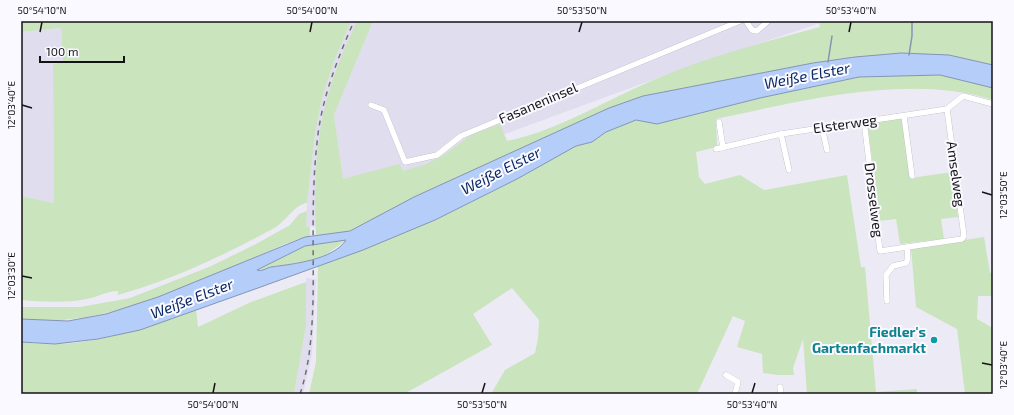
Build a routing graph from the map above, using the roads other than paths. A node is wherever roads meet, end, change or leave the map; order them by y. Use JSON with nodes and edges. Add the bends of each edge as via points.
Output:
{"nodes":[{"id":1,"x":740,"y":21,"type":"edge"},
{"id":2,"x":746,"y":21,"type":"edge"},
{"id":3,"x":768,"y":21,"type":"edge"},
{"id":4,"x":993,"y":104,"type":"edge"},
{"id":5,"x":371,"y":105,"type":"dead end"},
{"id":6,"x":947,"y":109,"type":"junction"},
{"id":7,"x":904,"y":116,"type":"junction"},
{"id":8,"x":864,"y":121,"type":"junction"},
{"id":9,"x":719,"y":122,"type":"dead end"},
{"id":10,"x":822,"y":127,"type":"junction"},
{"id":11,"x":781,"y":134,"type":"junction"},
{"id":12,"x":723,"y":148,"type":"junction"},
{"id":13,"x":716,"y":149,"type":"dead end"},
{"id":14,"x":827,"y":150,"type":"dead end"},
{"id":15,"x":789,"y":170,"type":"dead end"},
{"id":16,"x":912,"y":176,"type":"dead end"},
{"id":17,"x":962,"y":239,"type":"joint"},
{"id":18,"x":908,"y":247,"type":"junction"},
{"id":19,"x":887,"y":301,"type":"dead end"},
{"id":20,"x":726,"y":375,"type":"dead end"},
{"id":21,"x":780,"y":387,"type":"dead end"},
{"id":22,"x":735,"y":394,"type":"edge"},
{"id":23,"x":781,"y":394,"type":"edge"}],
"edges":[{"from":1,"to":5,"type":"street","name":"Fasaneninsel","via":[[461,136],[437,155],[405,162],[384,110]]},
{"from":2,"to":3,"type":"street","via":[[752,30],[757,31]]},
{"from":4,"to":6,"type":"street","name":"Elsterweg","via":[[963,96]]},
{"from":6,"to":7,"type":"street","name":"Elsterweg"},
{"from":6,"to":17,"type":"street","name":"Amselweg","via":[[964,236]]},
{"from":7,"to":8,"type":"street","name":"Elsterweg"},
{"from":7,"to":16,"type":"street"},
{"from":8,"to":10,"type":"street","name":"Elsterweg"},
{"from":8,"to":18,"type":"street","name":"Drosselweg","via":[[880,251]]},
{"from":9,"to":12,"type":"street"},
{"from":10,"to":11,"type":"street","name":"Elsterweg"},
{"from":10,"to":14,"type":"street"},
{"from":11,"to":12,"type":"street","name":"Elsterweg"},
{"from":11,"to":15,"type":"street"},
{"from":12,"to":13,"type":"street","name":"Elsterweg"},
{"from":17,"to":18,"type":"street","name":"Drosselweg"},
{"from":18,"to":19,"type":"street","via":[[906,263],[893,266],[886,275]]},
{"from":20,"to":22,"type":"street","via":[[740,380]]},
{"from":21,"to":23,"type":"street"}]}
